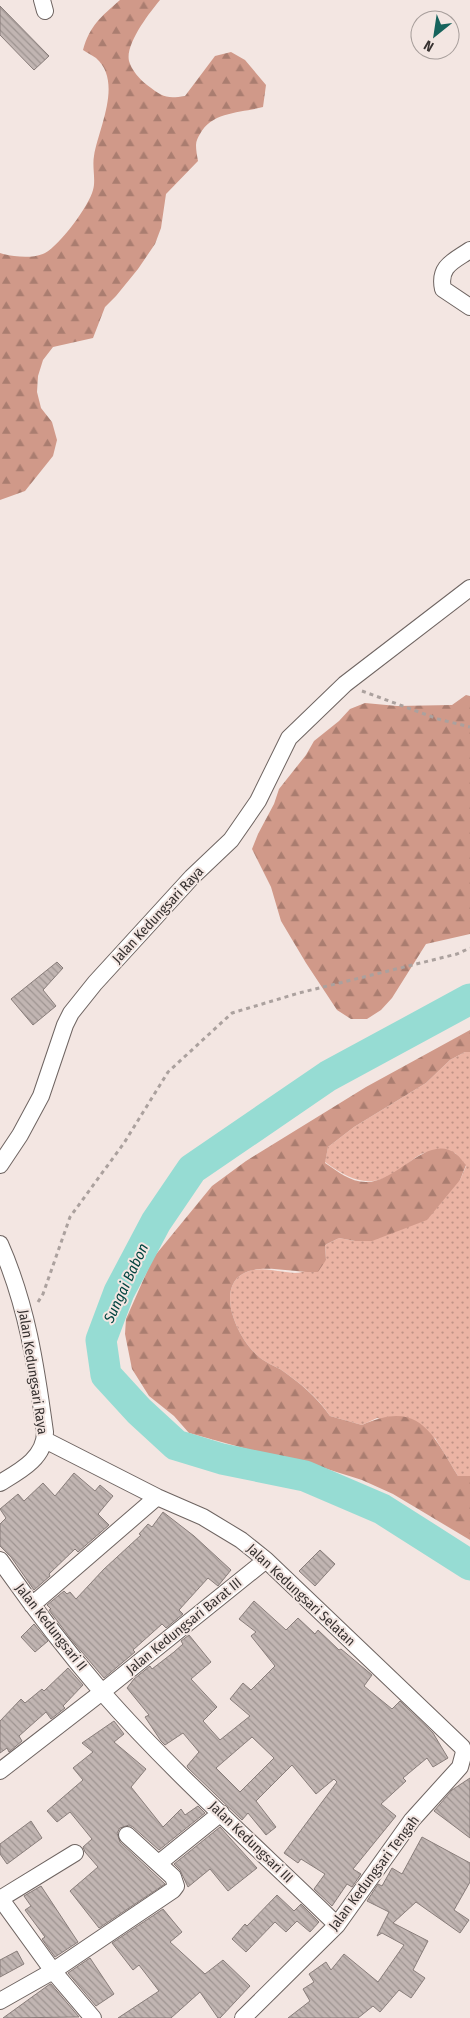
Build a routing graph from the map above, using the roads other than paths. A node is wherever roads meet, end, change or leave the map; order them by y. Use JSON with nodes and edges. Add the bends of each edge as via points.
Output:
{"nodes":[{"id":1,"x":470,"y":250,"type":"edge"},
{"id":2,"x":470,"y":307,"type":"edge"},
{"id":3,"x":470,"y":588,"type":"edge"},
{"id":4,"x":0,"y":1165,"type":"edge"},
{"id":5,"x":0,"y":1244,"type":"edge"},
{"id":6,"x":45,"y":1440,"type":"junction"},
{"id":7,"x":0,"y":1483,"type":"edge"},
{"id":8,"x":157,"y":1497,"type":"junction"},
{"id":9,"x":0,"y":1560,"type":"edge"},
{"id":10,"x":266,"y":1560,"type":"junction"},
{"id":11,"x":32,"y":1605,"type":"junction"},
{"id":12,"x":102,"y":1692,"type":"junction"},
{"id":13,"x":165,"y":1759,"type":"joint"},
{"id":14,"x":460,"y":1767,"type":"joint"},
{"id":15,"x":0,"y":1772,"type":"edge"},
{"id":16,"x":221,"y":1813,"type":"junction"},
{"id":17,"x":127,"y":1835,"type":"dead end"},
{"id":18,"x":75,"y":1853,"type":"dead end"},
{"id":19,"x":159,"y":1863,"type":"junction"},
{"id":20,"x":0,"y":1898,"type":"edge"},
{"id":21,"x":337,"y":1925,"type":"junction"},
{"id":22,"x":54,"y":1971,"type":"junction"},
{"id":23,"x":0,"y":2001,"type":"edge"},
{"id":24,"x":93,"y":2018,"type":"edge"},
{"id":25,"x":243,"y":2018,"type":"edge"}],
"edges":[{"from":1,"to":2,"type":"street","via":[[442,273],[444,289]]},
{"from":3,"to":4,"type":"street","name":"Jalan Kedungsari Raya","via":[[345,684],[289,738],[258,801],[232,840],[192,876],[71,1013],[41,1096]]},
{"from":5,"to":6,"type":"street","name":"Jalan Kedungsari Raya","via":[[27,1319]]},
{"from":6,"to":7,"type":"street","name":"Jalan Kedungsari Raya","via":[[33,1460]]},
{"from":6,"to":8,"type":"street","name":"Jalan Kedungsari Selatan"},
{"from":8,"to":10,"type":"street","name":"Jalan Kedungsari Selatan","via":[[203,1517]]},
{"from":8,"to":11,"type":"street"},
{"from":9,"to":11,"type":"street","name":"Jalan Kedungsari II"},
{"from":10,"to":12,"type":"street","name":"Jalan Kedungsari Barat III"},
{"from":10,"to":14,"type":"street","name":"Jalan Kedungsari Selatan","via":[[462,1747]]},
{"from":11,"to":12,"type":"street","name":"Jalan Kedungsari II"},
{"from":12,"to":13,"type":"street","name":"Jalan Kedungsari II"},
{"from":12,"to":15,"type":"street","name":"Jalan Kedungsari Barat III"},
{"from":13,"to":16,"type":"street","name":"Jalan Kedungsari III"},
{"from":14,"to":21,"type":"street","name":"Jalan Kedungsari Tengah","via":[[412,1820]]},
{"from":16,"to":19,"type":"street"},
{"from":16,"to":21,"type":"street","name":"Jalan Kedungsari III"},
{"from":17,"to":19,"type":"street"},
{"from":18,"to":20,"type":"street"},
{"from":19,"to":22,"type":"street","via":[[173,1877],[176,1886],[173,1890]]},
{"from":20,"to":22,"type":"street"},
{"from":21,"to":25,"type":"street","name":"Jalan Kedungsari Tengah"},
{"from":22,"to":23,"type":"street"},
{"from":22,"to":24,"type":"street"}]}
